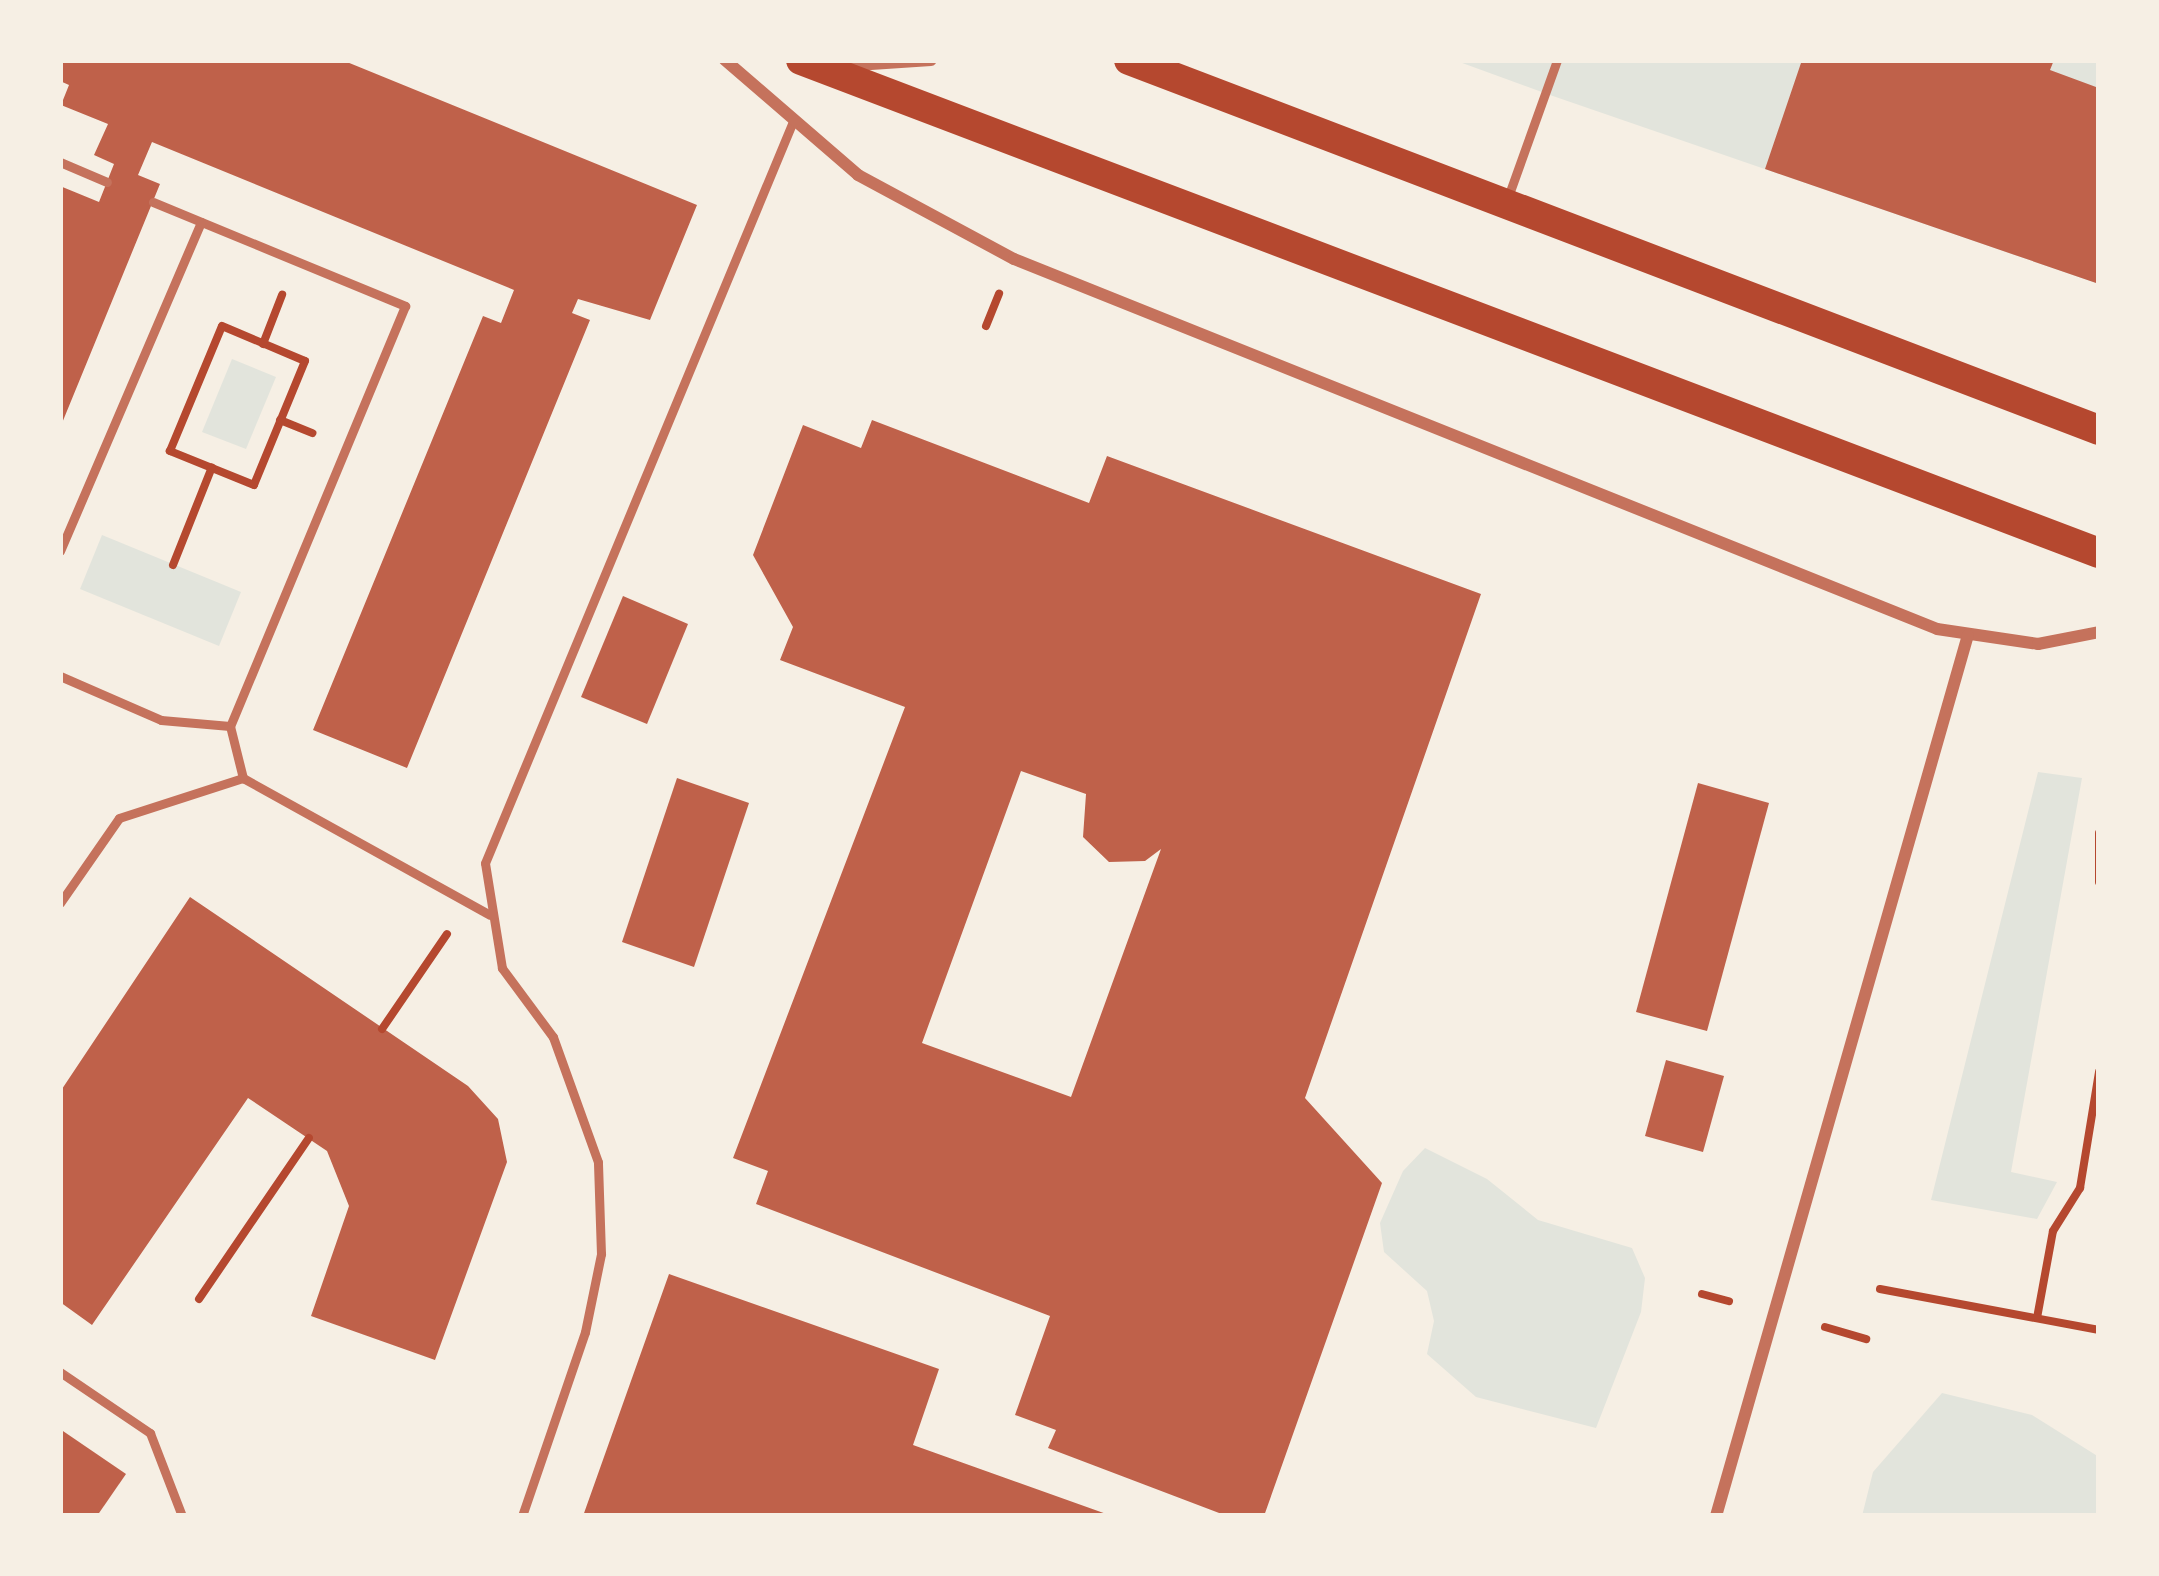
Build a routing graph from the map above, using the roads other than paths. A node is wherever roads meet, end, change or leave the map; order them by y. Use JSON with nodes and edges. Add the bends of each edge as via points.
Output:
{"nodes":[{"id":1,"x":725,"y":60,"type":"edge"},
{"id":2,"x":931,"y":60,"type":"edge"},
{"id":3,"x":1129,"y":60,"type":"edge"},
{"id":4,"x":1557,"y":60,"type":"edge"},
{"id":5,"x":808,"y":63,"type":"edge"},
{"id":6,"x":794,"y":119,"type":"junction"},
{"id":7,"x":60,"y":163,"type":"edge"},
{"id":8,"x":107,"y":182,"type":"dead end"},
{"id":9,"x":153,"y":202,"type":"dead end"},
{"id":10,"x":1504,"y":208,"type":"junction"},
{"id":11,"x":201,"y":222,"type":"junction"},
{"id":12,"x":2099,"y":430,"type":"edge"},
{"id":13,"x":60,"y":551,"type":"edge"},
{"id":14,"x":2099,"y":553,"type":"edge"},
{"id":15,"x":2099,"y":632,"type":"edge"},
{"id":16,"x":1968,"y":635,"type":"junction"},
{"id":17,"x":60,"y":676,"type":"edge"},
{"id":18,"x":230,"y":726,"type":"junction"},
{"id":19,"x":243,"y":778,"type":"junction"},
{"id":20,"x":60,"y":903,"type":"edge"},
{"id":21,"x":490,"y":915,"type":"junction"},
{"id":22,"x":60,"y":1372,"type":"edge"},
{"id":23,"x":182,"y":1516,"type":"edge"},
{"id":24,"x":522,"y":1516,"type":"edge"},
{"id":25,"x":1716,"y":1516,"type":"edge"}],
"edges":[{"from":1,"to":6,"type":"street"},
{"from":2,"to":5,"type":"street"},
{"from":3,"to":10,"type":"main road"},
{"from":4,"to":10,"type":"lane"},
{"from":5,"to":14,"type":"main road"},
{"from":6,"to":16,"type":"street","via":[[858,175],[1013,260],[1856,600]]},
{"from":6,"to":21,"type":"lane","via":[[485,863]]},
{"from":7,"to":8,"type":"lane"},
{"from":9,"to":11,"type":"lane"},
{"from":10,"to":12,"type":"main road"},
{"from":11,"to":13,"type":"lane"},
{"from":11,"to":18,"type":"lane","via":[[405,306]]},
{"from":15,"to":16,"type":"street","via":[[2038,644]]},
{"from":16,"to":25,"type":"street"},
{"from":17,"to":18,"type":"lane","via":[[161,720]]},
{"from":18,"to":19,"type":"lane"},
{"from":19,"to":20,"type":"lane","via":[[118,818]]},
{"from":19,"to":21,"type":"lane"},
{"from":21,"to":24,"type":"lane","via":[[502,968],[553,1037],[598,1162],[601,1254],[584,1332]]},
{"from":22,"to":23,"type":"lane","via":[[150,1433]]}]}
